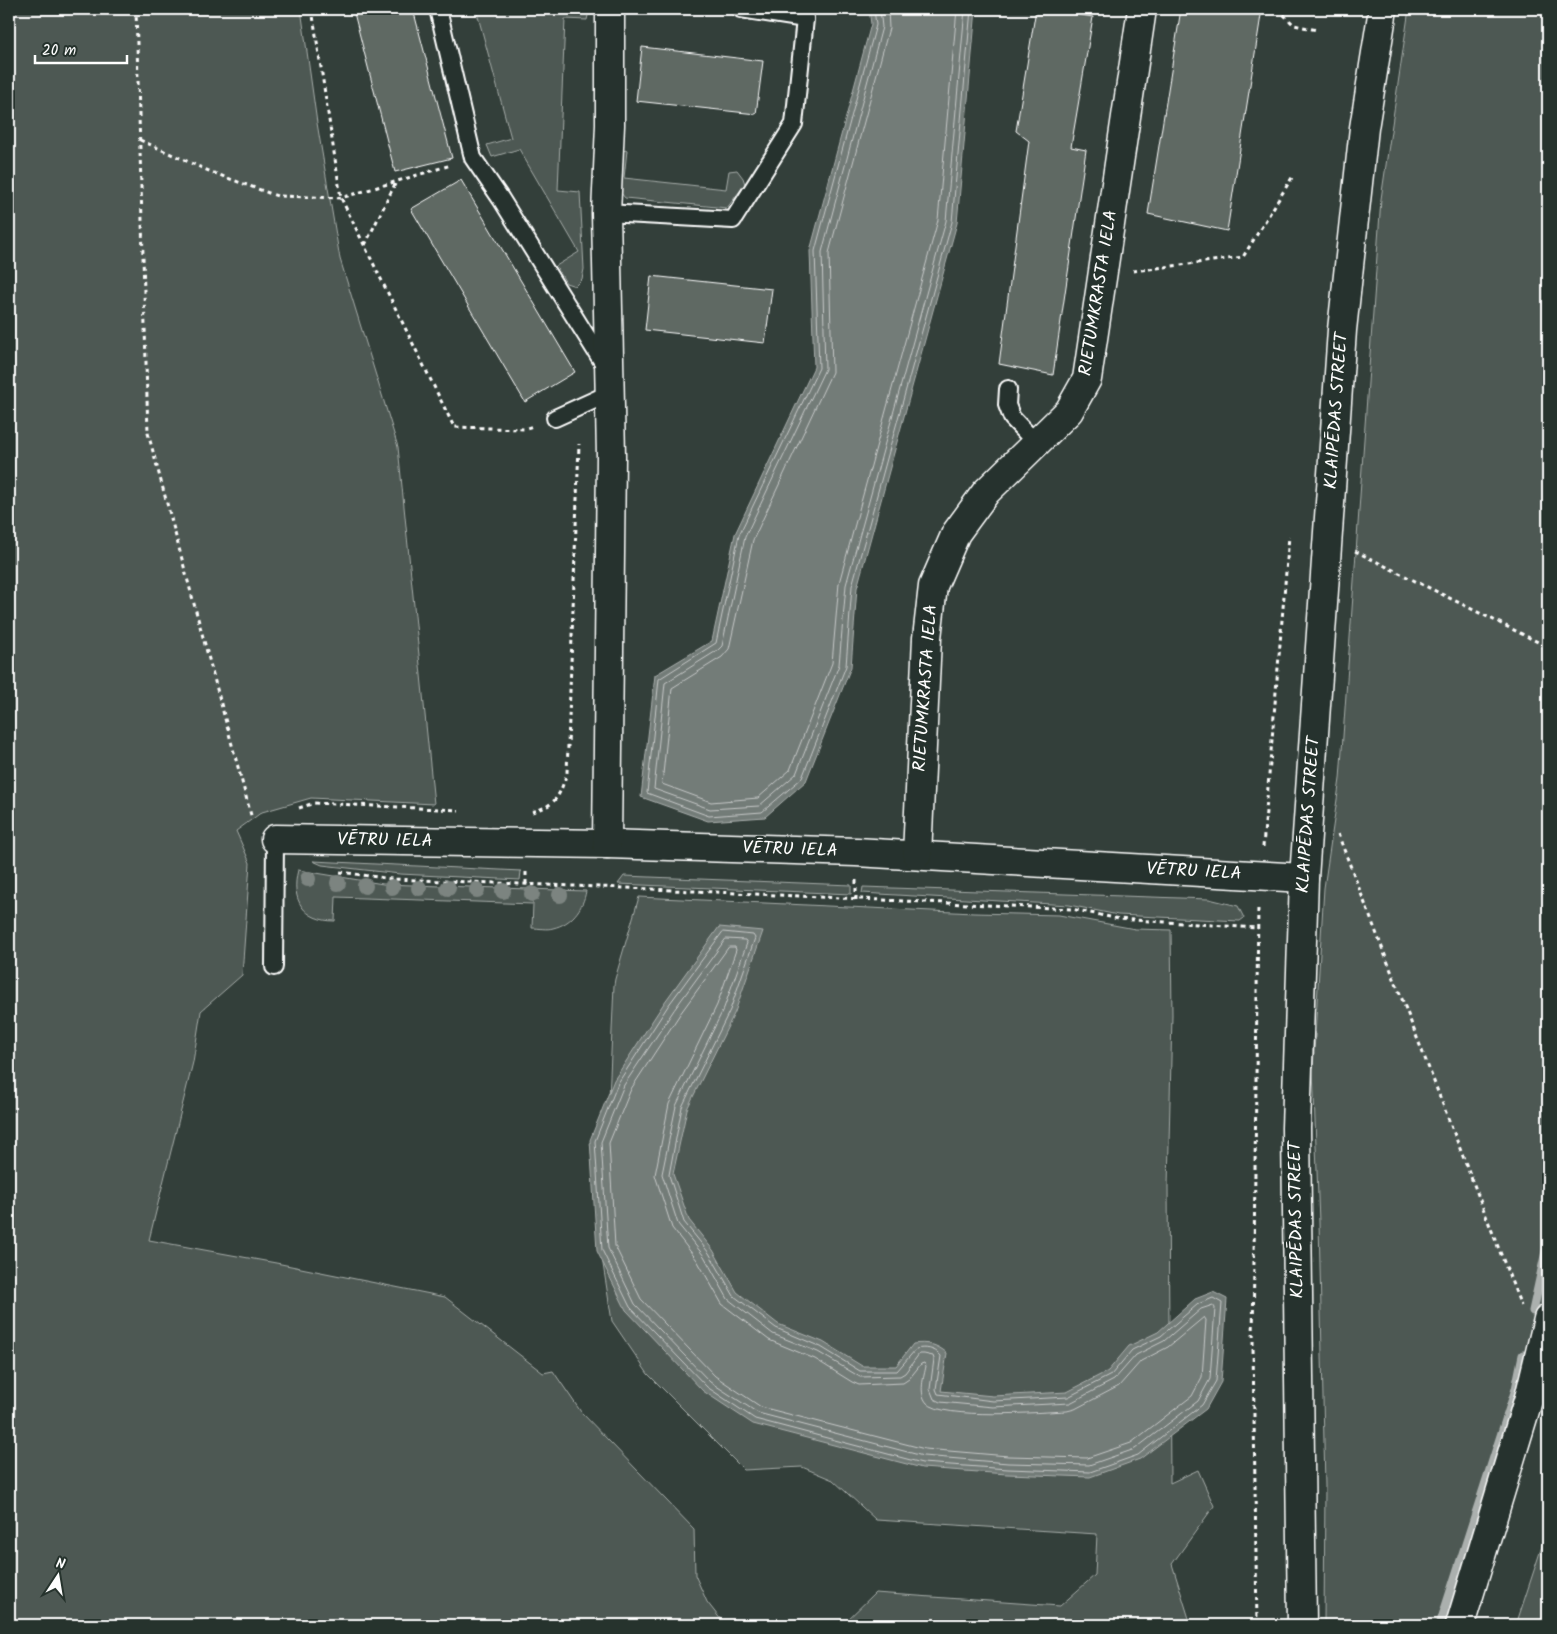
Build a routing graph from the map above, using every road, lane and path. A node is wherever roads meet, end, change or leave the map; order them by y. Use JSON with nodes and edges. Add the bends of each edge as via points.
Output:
{"nodes":[{"id":1,"x":136,"y":9,"type":"edge"},
{"id":2,"x":312,"y":9,"type":"edge"},
{"id":3,"x":438,"y":9,"type":"edge"},
{"id":4,"x":610,"y":9,"type":"edge"},
{"id":5,"x":741,"y":9,"type":"edge"},
{"id":6,"x":1142,"y":9,"type":"edge"},
{"id":7,"x":1278,"y":9,"type":"edge"},
{"id":8,"x":1383,"y":9,"type":"edge"},
{"id":9,"x":804,"y":14,"type":"edge"},
{"id":10,"x":1317,"y":30,"type":"dead end"},
{"id":11,"x":140,"y":140,"type":"junction"},
{"id":12,"x":473,"y":158,"type":"junction"},
{"id":13,"x":1293,"y":176,"type":"dead end"},
{"id":14,"x":396,"y":182,"type":"junction"},
{"id":15,"x":341,"y":198,"type":"junction"},
{"id":16,"x":606,"y":213,"type":"junction"},
{"id":17,"x":365,"y":245,"type":"junction"},
{"id":18,"x":1130,"y":271,"type":"dead end"},
{"id":19,"x":610,"y":383,"type":"junction"},
{"id":20,"x":1008,"y":389,"type":"dead end"},
{"id":21,"x":580,"y":406,"type":"junction"},
{"id":22,"x":555,"y":418,"type":"joint"},
{"id":23,"x":1036,"y":443,"type":"junction"},
{"id":24,"x":1289,"y":536,"type":"dead end"},
{"id":25,"x":1355,"y":551,"type":"dead end"},
{"id":26,"x":1548,"y":647,"type":"edge"},
{"id":27,"x":528,"y":813,"type":"dead end"},
{"id":28,"x":1337,"y":831,"type":"dead end"},
{"id":29,"x":275,"y":838,"type":"junction"},
{"id":30,"x":607,"y":844,"type":"junction"},
{"id":31,"x":917,"y":855,"type":"junction"},
{"id":32,"x":338,"y":872,"type":"dead end"},
{"id":33,"x":1260,"y":876,"type":"junction"},
{"id":34,"x":1304,"y":878,"type":"junction"},
{"id":35,"x":1258,"y":908,"type":"dead end"},
{"id":36,"x":1258,"y":928,"type":"junction"},
{"id":37,"x":274,"y":967,"type":"dead end"},
{"id":38,"x":1522,"y":1310,"type":"dead end"},
{"id":39,"x":1548,"y":1319,"type":"edge"},
{"id":40,"x":1539,"y":1396,"type":"edge"},
{"id":41,"x":1257,"y":1625,"type":"edge"},
{"id":42,"x":1302,"y":1625,"type":"edge"},
{"id":43,"x":1460,"y":1625,"type":"edge"}],
"edges":[{"from":1,"to":11,"type":"path"},
{"from":2,"to":15,"type":"path"},
{"from":3,"to":12,"type":"lane"},
{"from":4,"to":16,"type":"street"},
{"from":5,"to":9,"type":"lane"},
{"from":6,"to":23,"type":"street","name":"RIETUMKRASTA IELA","via":[[1087,379],[1069,411]]},
{"from":7,"to":10,"type":"path","via":[[1294,26]]},
{"from":8,"to":34,"type":"street","name":"KLAIPĒDAS STREET","via":[[1364,128],[1342,330]]},
{"from":9,"to":16,"type":"lane","via":[[794,124],[733,220]]},
{"from":11,"to":15,"type":"path","via":[[277,196]]},
{"from":11,"to":29,"type":"path","via":[[148,433],[254,824]]},
{"from":12,"to":14,"type":"path"},
{"from":12,"to":19,"type":"lane","via":[[506,207]]},
{"from":13,"to":18,"type":"path","via":[[1243,258]]},
{"from":14,"to":15,"type":"path"},
{"from":14,"to":17,"type":"path"},
{"from":15,"to":17,"type":"path"},
{"from":16,"to":19,"type":"street"},
{"from":17,"to":22,"type":"path","via":[[454,427],[524,429]]},
{"from":19,"to":21,"type":"lane"},
{"from":19,"to":30,"type":"street"},
{"from":20,"to":23,"type":"lane","via":[[1007,405],[1012,418]]},
{"from":21,"to":22,"type":"lane"},
{"from":21,"to":27,"type":"path","via":[[568,773],[558,798],[546,808]]},
{"from":23,"to":31,"type":"street","name":"RIETUMKRASTA IELA","via":[[986,492],[956,533],[933,586],[927,638]]},
{"from":24,"to":33,"type":"path"},
{"from":25,"to":26,"type":"path"},
{"from":28,"to":38,"type":"path"},
{"from":29,"to":30,"type":"street","name":"VĒTRU IELA"},
{"from":29,"to":37,"type":"lane"},
{"from":30,"to":31,"type":"street","name":"VĒTRU IELA"},
{"from":31,"to":33,"type":"street","name":"VĒTRU IELA"},
{"from":32,"to":36,"type":"path","via":[[392,879],[1072,909],[1119,919]]},
{"from":33,"to":34,"type":"street","name":"VĒTRU IELA"},
{"from":34,"to":42,"type":"street","name":"KLAIPĒDAS STREET","via":[[1296,1128]]},
{"from":35,"to":36,"type":"path"},
{"from":36,"to":41,"type":"path","via":[[1253,1346]]},
{"from":39,"to":40,"type":"street"},
{"from":40,"to":43,"type":"street"}]}
